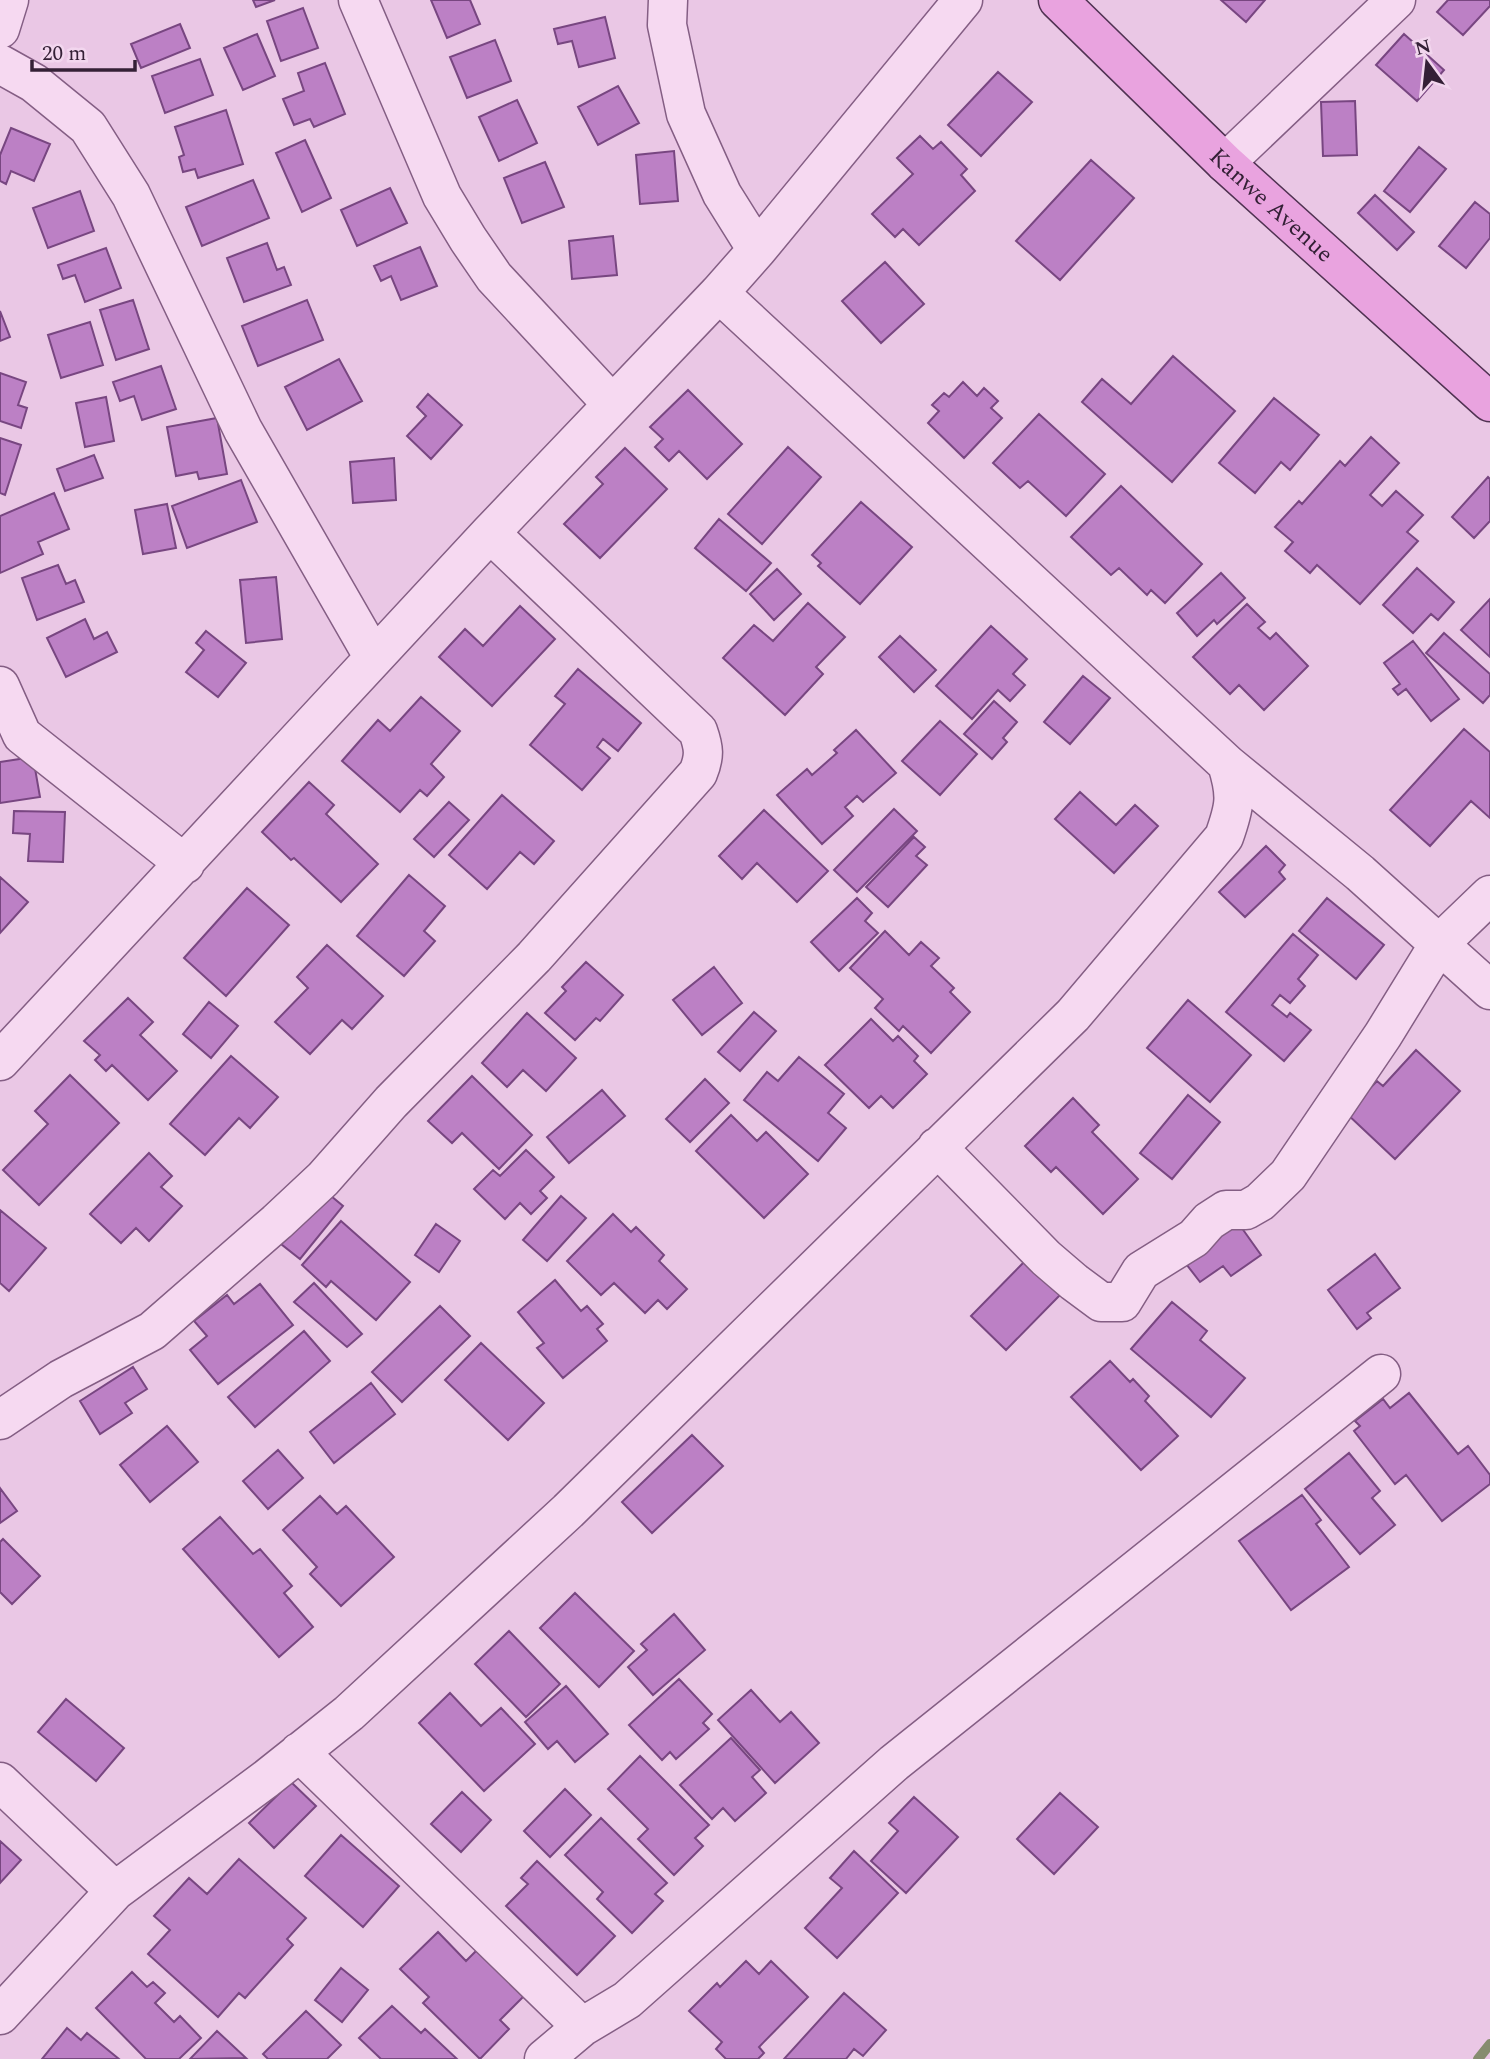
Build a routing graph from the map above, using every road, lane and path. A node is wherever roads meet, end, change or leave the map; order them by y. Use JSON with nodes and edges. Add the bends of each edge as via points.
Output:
{"nodes":[{"id":1,"x":9,"y":0,"type":"edge"},
{"id":2,"x":358,"y":0,"type":"edge"},
{"id":3,"x":668,"y":0,"type":"edge"},
{"id":4,"x":963,"y":0,"type":"edge"},
{"id":5,"x":1058,"y":0,"type":"edge"},
{"id":6,"x":1396,"y":0,"type":"edge"},
{"id":7,"x":0,"y":29,"type":"edge"},
{"id":8,"x":0,"y":64,"type":"edge"},
{"id":9,"x":1225,"y":163,"type":"junction"},
{"id":10,"x":757,"y":250,"type":"junction"},
{"id":11,"x":719,"y":293,"type":"junction"},
{"id":12,"x":1490,"y":402,"type":"edge"},
{"id":13,"x":612,"y":404,"type":"junction"},
{"id":14,"x":491,"y":533,"type":"junction"},
{"id":15,"x":374,"y":658,"type":"junction"},
{"id":16,"x":0,"y":686,"type":"edge"},
{"id":17,"x":11,"y":740,"type":"edge"},
{"id":18,"x":1227,"y":764,"type":"junction"},
{"id":19,"x":185,"y":864,"type":"junction"},
{"id":20,"x":1490,"y":895,"type":"edge"},
{"id":21,"x":1438,"y":944,"type":"junction"},
{"id":22,"x":1490,"y":990,"type":"edge"},
{"id":23,"x":0,"y":1061,"type":"edge"},
{"id":24,"x":937,"y":1147,"type":"junction"},
{"id":25,"x":1381,"y":1374,"type":"dead end"},
{"id":26,"x":0,"y":1420,"type":"edge"},
{"id":27,"x":299,"y":1752,"type":"junction"},
{"id":28,"x":0,"y":1782,"type":"edge"},
{"id":29,"x":115,"y":1891,"type":"junction"},
{"id":30,"x":0,"y":2015,"type":"edge"},
{"id":31,"x":582,"y":2027,"type":"junction"},
{"id":32,"x":544,"y":2059,"type":"edge"}],
"edges":[{"from":1,"to":7,"type":"street"},
{"from":2,"to":13,"type":"street","via":[[442,196],[468,239],[494,277]]},
{"from":3,"to":10,"type":"street","via":[[667,25],[686,114],[722,194]]},
{"from":4,"to":10,"type":"street"},
{"from":5,"to":9,"type":"main road","name":"Kanwe Avenue"},
{"from":6,"to":9,"type":"street"},
{"from":8,"to":15,"type":"street","via":[[34,83],[88,127],[131,195],[243,430]]},
{"from":9,"to":12,"type":"main road","name":"Kanwe Avenue"},
{"from":10,"to":11,"type":"street"},
{"from":11,"to":13,"type":"street"},
{"from":11,"to":18,"type":"street"},
{"from":13,"to":14,"type":"street"},
{"from":14,"to":15,"type":"street"},
{"from":14,"to":26,"type":"street","via":[[698,731],[705,749],[698,773],[534,957],[277,1222],[152,1331],[61,1379]]},
{"from":15,"to":19,"type":"street"},
{"from":16,"to":17,"type":"street"},
{"from":17,"to":19,"type":"street"},
{"from":18,"to":21,"type":"street"},
{"from":18,"to":24,"type":"street","via":[[1234,805],[1224,837],[1073,1015]]},
{"from":19,"to":23,"type":"street"},
{"from":20,"to":21,"type":"street"},
{"from":21,"to":22,"type":"street"},
{"from":21,"to":24,"type":"street","via":[[1288,1175],[1261,1202],[1246,1210],[1226,1210],[1141,1271],[1122,1302],[1101,1302],[1074,1282]]},
{"from":24,"to":27,"type":"street","via":[[568,1511],[349,1713]]},
{"from":25,"to":31,"type":"street","via":[[894,1763],[627,2000]]},
{"from":27,"to":29,"type":"street"},
{"from":27,"to":31,"type":"street"},
{"from":28,"to":29,"type":"street"},
{"from":29,"to":30,"type":"street"},
{"from":31,"to":32,"type":"street"}]}
